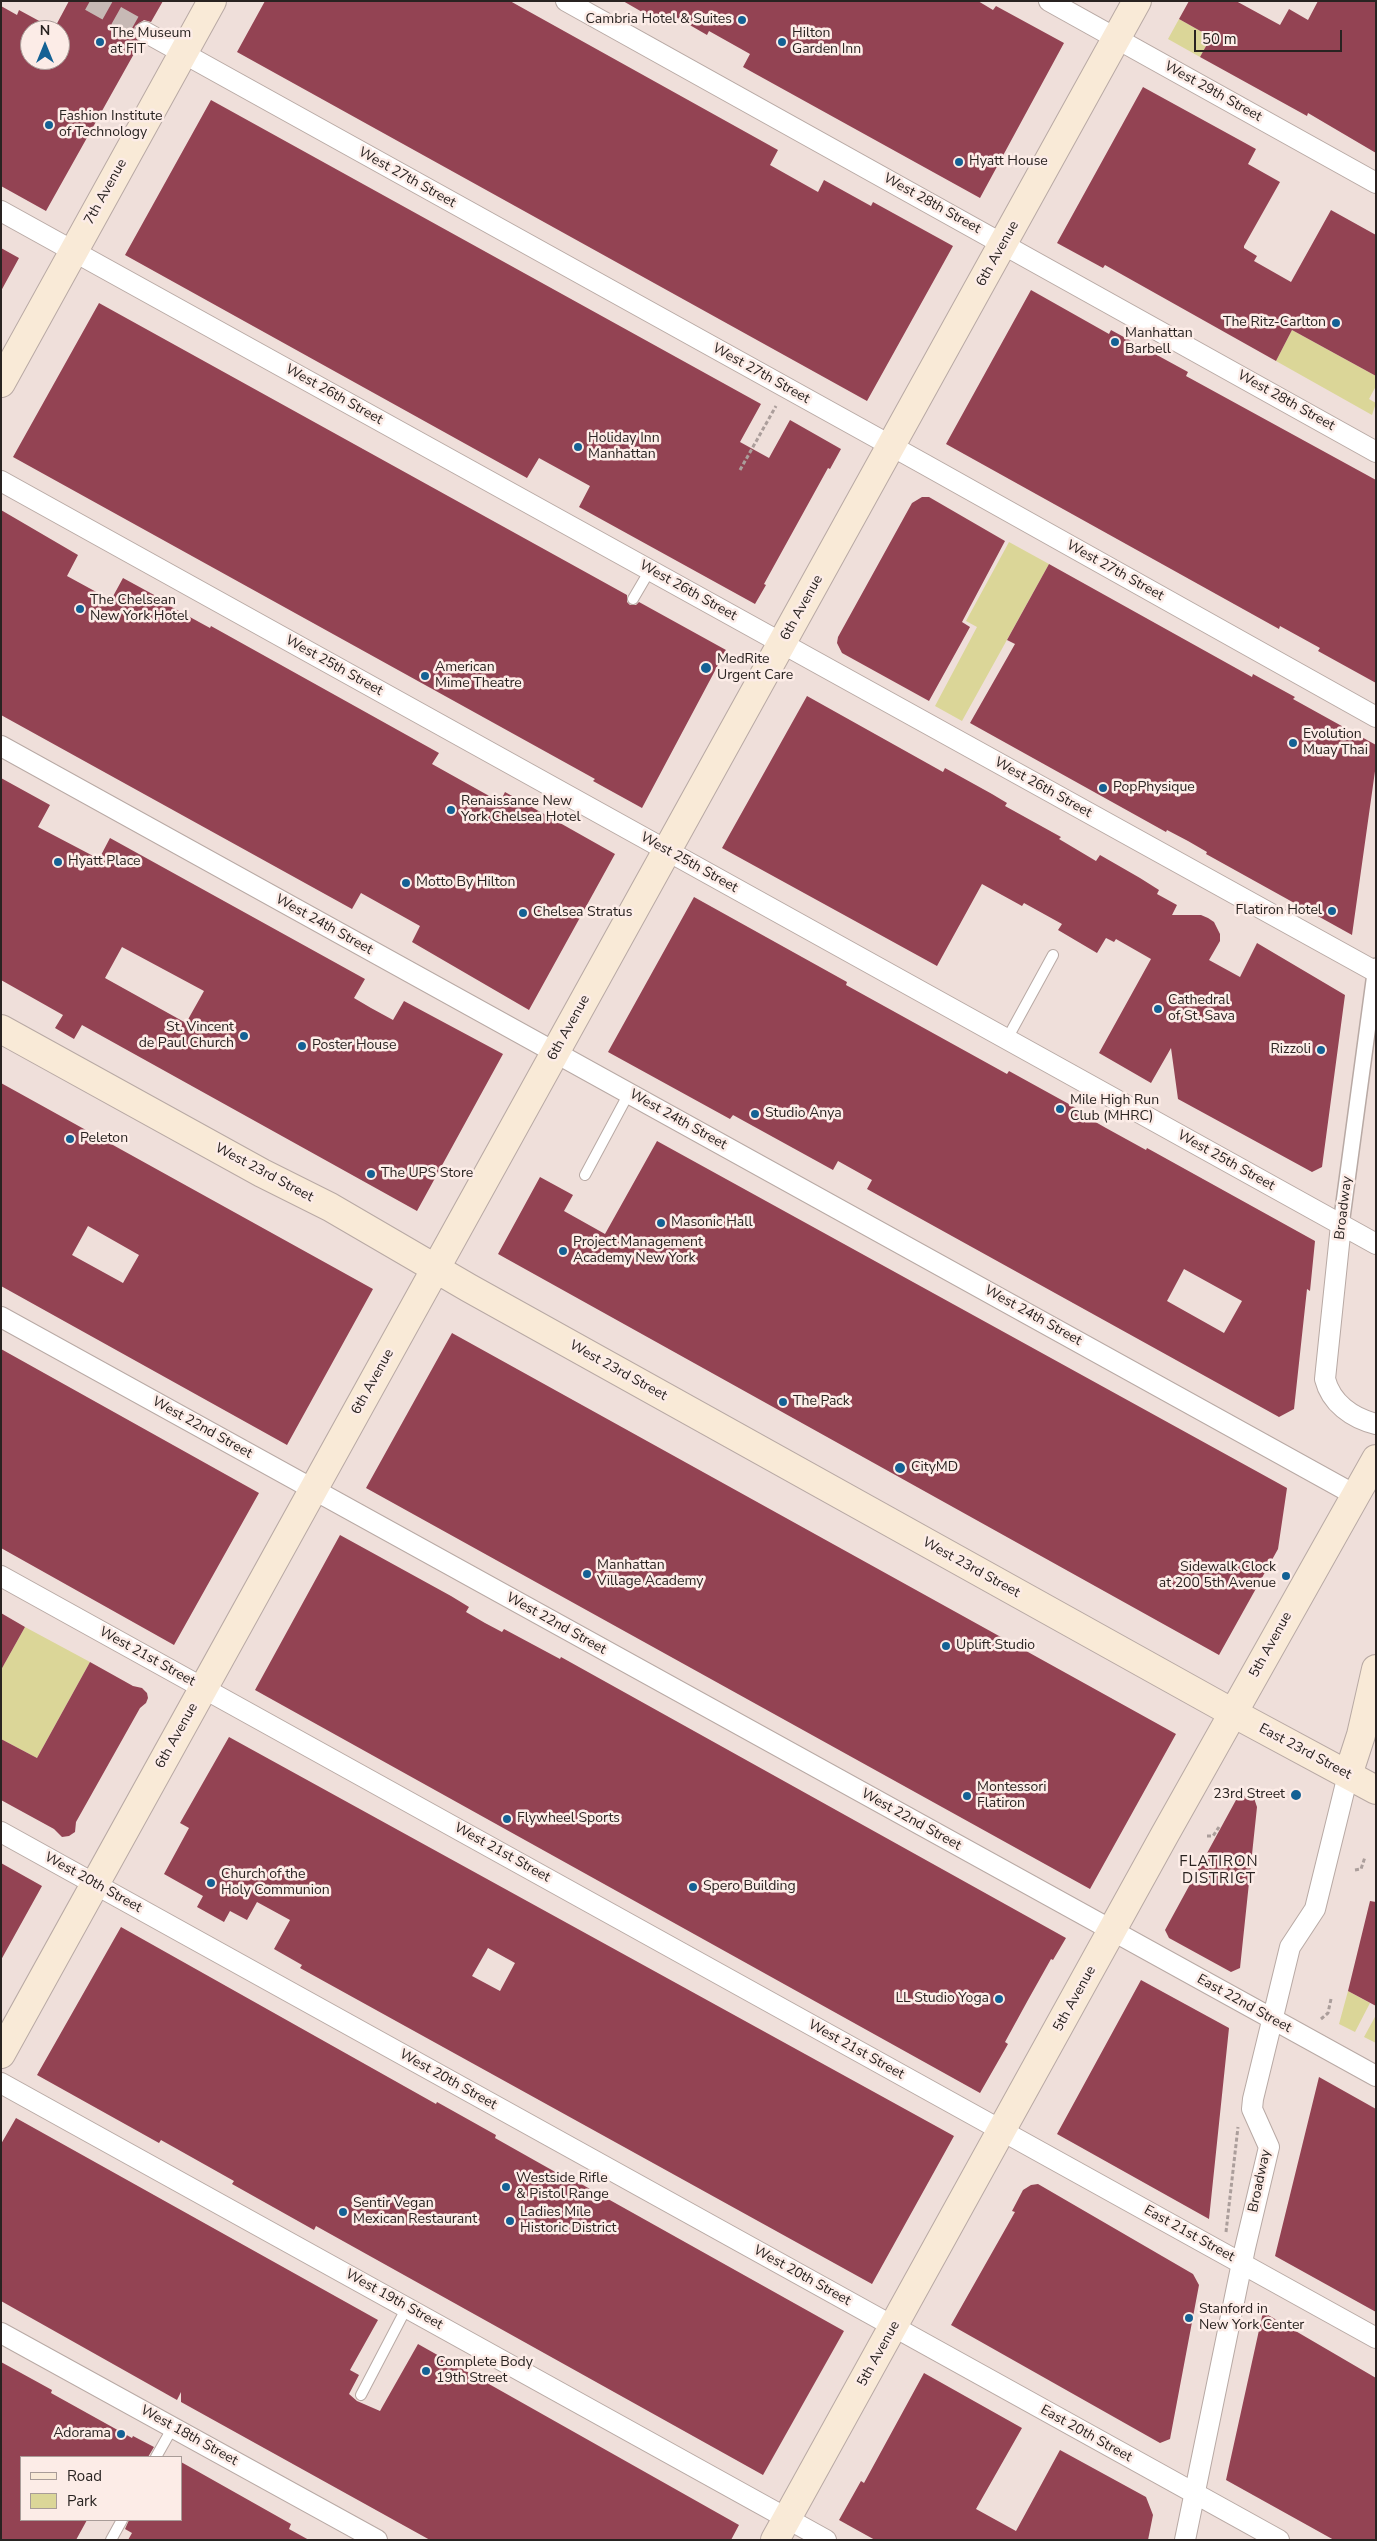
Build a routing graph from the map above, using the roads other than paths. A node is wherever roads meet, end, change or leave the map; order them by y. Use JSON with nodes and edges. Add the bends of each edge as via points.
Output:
{"nodes":[{"id":1,"x":212,"y":1,"type":"edge"},
{"id":2,"x":566,"y":1,"type":"edge"},
{"id":3,"x":1049,"y":1,"type":"edge"},
{"id":4,"x":1137,"y":1,"type":"edge"},
{"id":5,"x":145,"y":32,"type":"tunnel mouth"},
{"id":6,"x":1116,"y":38,"type":"junction"},
{"id":7,"x":183,"y":54,"type":"junction"},
{"id":8,"x":1376,"y":183,"type":"edge"},
{"id":9,"x":1,"y":211,"type":"edge"},
{"id":10,"x":1004,"y":244,"type":"junction"},
{"id":11,"x":74,"y":250,"type":"junction"},
{"id":12,"x":1,"y":383,"type":"edge"},
{"id":13,"x":892,"y":446,"type":"junction"},
{"id":14,"x":1376,"y":452,"type":"edge"},
{"id":15,"x":1,"y":481,"type":"edge"},
{"id":16,"x":650,"y":570,"type":"junction"},
{"id":17,"x":634,"y":599,"type":"dead end"},
{"id":18,"x":782,"y":643,"type":"junction"},
{"id":19,"x":1376,"y":718,"type":"edge"},
{"id":20,"x":1,"y":746,"type":"edge"},
{"id":21,"x":667,"y":850,"type":"junction"},
{"id":22,"x":1053,"y":955,"type":"dead end"},
{"id":23,"x":1375,"y":970,"type":"edge"},
{"id":24,"x":1,"y":1029,"type":"edge"},
{"id":25,"x":1007,"y":1039,"type":"junction"},
{"id":26,"x":556,"y":1053,"type":"junction"},
{"id":27,"x":629,"y":1093,"type":"junction"},
{"id":28,"x":585,"y":1175,"type":"dead end"},
{"id":29,"x":1341,"y":1225,"type":"junction"},
{"id":30,"x":1376,"y":1244,"type":"edge"},
{"id":31,"x":436,"y":1268,"type":"junction"},
{"id":32,"x":1,"y":1317,"type":"edge"},
{"id":33,"x":1376,"y":1424,"type":"edge"},
{"id":34,"x":1376,"y":1459,"type":"edge"},
{"id":35,"x":313,"y":1490,"type":"junction"},
{"id":36,"x":1355,"y":1495,"type":"junction"},
{"id":37,"x":1,"y":1576,"type":"edge"},
{"id":38,"x":1376,"y":1669,"type":"edge"},
{"id":39,"x":203,"y":1688,"type":"junction"},
{"id":40,"x":1233,"y":1713,"type":"junction"},
{"id":41,"x":1348,"y":1775,"type":"junction"},
{"id":42,"x":1376,"y":1790,"type":"edge"},
{"id":43,"x":1,"y":1832,"type":"edge"},
{"id":44,"x":95,"y":1884,"type":"junction"},
{"id":45,"x":1112,"y":1931,"type":"junction"},
{"id":46,"x":1272,"y":2019,"type":"junction"},
{"id":47,"x":1,"y":2054,"type":"edge"},
{"id":48,"x":1376,"y":2076,"type":"edge"},
{"id":49,"x":1,"y":2084,"type":"edge"},
{"id":50,"x":1002,"y":2131,"type":"junction"},
{"id":51,"x":1242,"y":2263,"type":"junction"},
{"id":52,"x":407,"y":2307,"type":"junction"},
{"id":53,"x":894,"y":2328,"type":"junction"},
{"id":54,"x":1,"y":2332,"type":"edge"},
{"id":55,"x":1376,"y":2338,"type":"edge"},
{"id":56,"x":361,"y":2395,"type":"dead end"},
{"id":57,"x":173,"y":2427,"type":"junction"},
{"id":58,"x":157,"y":2456,"type":"edge"},
{"id":59,"x":1195,"y":2494,"type":"junction"},
{"id":60,"x":121,"y":2521,"type":"edge"},
{"id":61,"x":781,"y":2528,"type":"edge"},
{"id":62,"x":111,"y":2540,"type":"edge"},
{"id":63,"x":377,"y":2540,"type":"edge"},
{"id":64,"x":826,"y":2540,"type":"edge"},
{"id":65,"x":1185,"y":2540,"type":"edge"},
{"id":66,"x":1278,"y":2540,"type":"edge"}],
"edges":[{"from":1,"to":7,"type":"main road","name":"7th Avenue"},
{"from":2,"to":10,"type":"street","name":"West 28th Street"},
{"from":3,"to":6,"type":"street","name":"West 29th Street"},
{"from":4,"to":6,"type":"main road","name":"6th Avenue"},
{"from":5,"to":7,"type":"street","name":"West 27th Street"},
{"from":6,"to":8,"type":"street","name":"West 29th Street"},
{"from":6,"to":10,"type":"main road","name":"6th Avenue"},
{"from":7,"to":11,"type":"main road","name":"7th Avenue"},
{"from":7,"to":13,"type":"street","name":"West 27th Street"},
{"from":9,"to":11,"type":"street","name":"West 26th Street"},
{"from":10,"to":13,"type":"main road","name":"6th Avenue"},
{"from":10,"to":14,"type":"street","name":"West 28th Street"},
{"from":11,"to":12,"type":"main road","name":"7th Avenue"},
{"from":11,"to":16,"type":"street","name":"West 26th Street"},
{"from":13,"to":18,"type":"main road","name":"6th Avenue"},
{"from":13,"to":19,"type":"street","name":"West 27th Street"},
{"from":15,"to":21,"type":"street","name":"West 25th Street"},
{"from":16,"to":17,"type":"lane"},
{"from":16,"to":18,"type":"street","name":"West 26th Street"},
{"from":18,"to":21,"type":"main road","name":"6th Avenue"},
{"from":18,"to":23,"type":"street","name":"West 26th Street"},
{"from":20,"to":26,"type":"street","name":"West 24th Street"},
{"from":21,"to":25,"type":"street","name":"West 25th Street"},
{"from":21,"to":26,"type":"main road","name":"6th Avenue"},
{"from":22,"to":25,"type":"lane"},
{"from":23,"to":29,"type":"street","name":"Broadway"},
{"from":24,"to":31,"type":"main road","name":"West 23rd Street"},
{"from":25,"to":29,"type":"street","name":"West 25th Street"},
{"from":26,"to":27,"type":"street","name":"West 24th Street"},
{"from":26,"to":31,"type":"main road","name":"6th Avenue"},
{"from":27,"to":28,"type":"lane"},
{"from":27,"to":36,"type":"street","name":"West 24th Street"},
{"from":29,"to":30,"type":"street","name":"West 25th Street"},
{"from":29,"to":33,"type":"street","name":"Broadway","via":[[1325,1379],[1329,1392],[1345,1410]]},
{"from":31,"to":35,"type":"main road","name":"6th Avenue"},
{"from":31,"to":40,"type":"main road","name":"West 23rd Street"},
{"from":32,"to":35,"type":"street","name":"West 22nd Street"},
{"from":34,"to":36,"type":"main road","name":"5th Avenue"},
{"from":35,"to":39,"type":"main road","name":"6th Avenue"},
{"from":35,"to":45,"type":"street","name":"West 22nd Street"},
{"from":36,"to":40,"type":"main road","name":"5th Avenue"},
{"from":37,"to":39,"type":"street","name":"West 21st Street"},
{"from":38,"to":41,"type":"main road"},
{"from":39,"to":44,"type":"main road","name":"6th Avenue"},
{"from":39,"to":50,"type":"street","name":"West 21st Street"},
{"from":40,"to":41,"type":"main road","name":"East 23rd Street"},
{"from":40,"to":45,"type":"main road","name":"5th Avenue"},
{"from":41,"to":42,"type":"main road","name":"East 23rd Street"},
{"from":41,"to":46,"type":"street","name":"Broadway","via":[[1315,1909],[1290,1947]]},
{"from":43,"to":44,"type":"street","name":"West 20th Street"},
{"from":44,"to":47,"type":"main road","name":"6th Avenue"},
{"from":44,"to":53,"type":"street","name":"West 20th Street"},
{"from":45,"to":46,"type":"street","name":"East 22nd Street"},
{"from":45,"to":50,"type":"main road","name":"5th Avenue"},
{"from":46,"to":48,"type":"street","name":"East 22nd Street"},
{"from":46,"to":51,"type":"street","name":"Broadway","via":[[1252,2109],[1269,2147]]},
{"from":49,"to":52,"type":"street","name":"West 19th Street"},
{"from":50,"to":51,"type":"street","name":"East 21st Street"},
{"from":50,"to":53,"type":"main road","name":"5th Avenue"},
{"from":51,"to":55,"type":"street","name":"East 21st Street"},
{"from":51,"to":59,"type":"street","name":"Broadway"},
{"from":52,"to":56,"type":"lane"},
{"from":52,"to":61,"type":"street","name":"West 19th Street"},
{"from":53,"to":59,"type":"street","name":"East 20th Street"},
{"from":53,"to":61,"type":"main road","name":"5th Avenue"},
{"from":54,"to":57,"type":"street","name":"West 18th Street"},
{"from":57,"to":58,"type":"lane"},
{"from":57,"to":63,"type":"street","name":"West 18th Street"},
{"from":59,"to":65,"type":"street","name":"Broadway"},
{"from":59,"to":66,"type":"street","name":"East 20th Street"},
{"from":60,"to":62,"type":"lane"},
{"from":61,"to":64,"type":"street","name":"West 19th Street"}]}
